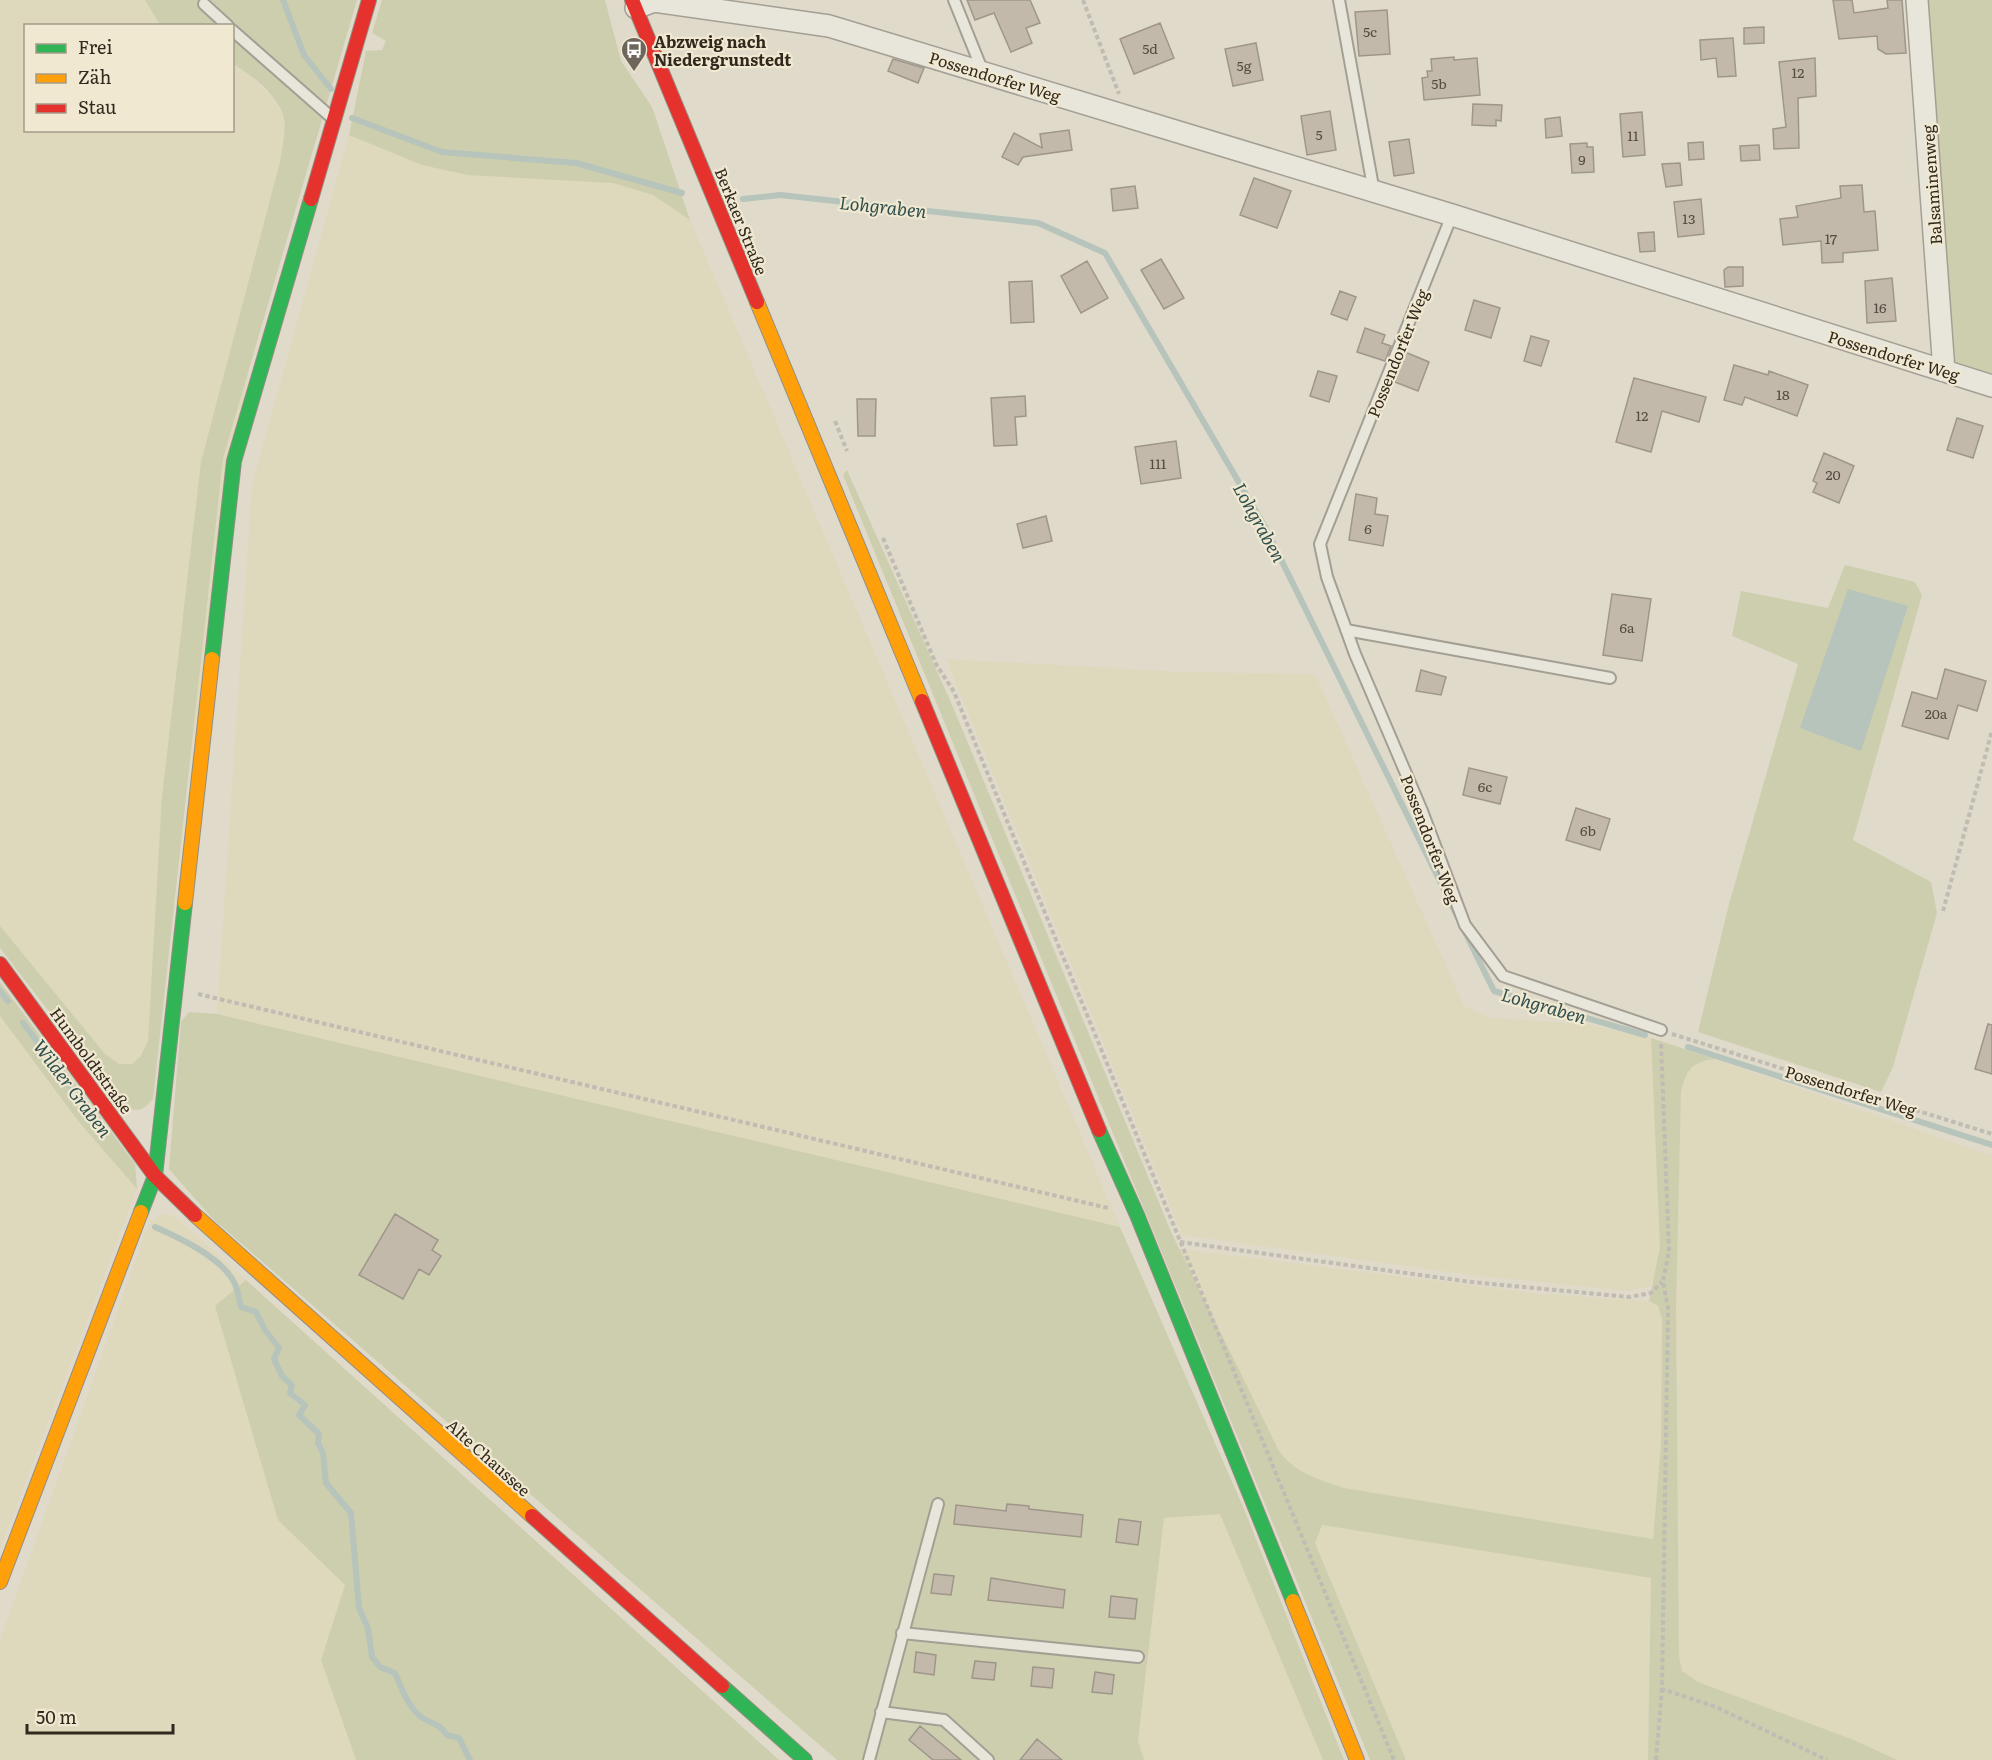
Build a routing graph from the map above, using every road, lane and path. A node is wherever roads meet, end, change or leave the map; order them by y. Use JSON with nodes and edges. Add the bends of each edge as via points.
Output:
{"nodes":[{"id":1,"x":369,"y":0,"type":"edge"},
{"id":2,"x":954,"y":0,"type":"edge"},
{"id":3,"x":1083,"y":0,"type":"edge"},
{"id":4,"x":1339,"y":0,"type":"edge"},
{"id":5,"x":1917,"y":0,"type":"edge"},
{"id":6,"x":204,"y":4,"type":"dead end"},
{"id":7,"x":634,"y":4,"type":"edge"},
{"id":8,"x":226,"y":24,"type":"edge"},
{"id":9,"x":234,"y":32,"type":"edge"},
{"id":10,"x":983,"y":72,"type":"junction"},
{"id":11,"x":1128,"y":117,"type":"junction"},
{"id":12,"x":334,"y":120,"type":"junction"},
{"id":13,"x":1374,"y":192,"type":"junction"},
{"id":14,"x":1452,"y":215,"type":"junction"},
{"id":15,"x":1944,"y":371,"type":"junction"},
{"id":16,"x":1992,"y":386,"type":"edge"},
{"id":17,"x":831,"y":411,"type":"dead end"},
{"id":18,"x":849,"y":459,"type":"dead end"},
{"id":19,"x":881,"y":535,"type":"dead end"},
{"id":20,"x":1346,"y":630,"type":"junction"},
{"id":21,"x":1610,"y":678,"type":"dead end"},
{"id":22,"x":1992,"y":731,"type":"edge"},
{"id":23,"x":1943,"y":911,"type":"dead end"},
{"id":24,"x":0,"y":964,"type":"edge"},
{"id":25,"x":177,"y":989,"type":"junction"},
{"id":26,"x":1661,"y":1030,"type":"junction"},
{"id":27,"x":1992,"y":1134,"type":"edge"},
{"id":28,"x":155,"y":1176,"type":"junction"},
{"id":29,"x":1137,"y":1215,"type":"junction"},
{"id":30,"x":1181,"y":1242,"type":"junction"},
{"id":31,"x":1150,"y":1249,"type":"junction"},
{"id":32,"x":1663,"y":1281,"type":"junction"},
{"id":33,"x":938,"y":1504,"type":"dead end"},
{"id":34,"x":0,"y":1582,"type":"edge"},
{"id":35,"x":902,"y":1633,"type":"junction"},
{"id":36,"x":1138,"y":1657,"type":"dead end"},
{"id":37,"x":1662,"y":1689,"type":"junction"},
{"id":38,"x":881,"y":1712,"type":"junction"},
{"id":39,"x":805,"y":1760,"type":"edge"},
{"id":40,"x":869,"y":1760,"type":"edge"},
{"id":41,"x":988,"y":1760,"type":"edge"},
{"id":42,"x":1357,"y":1760,"type":"edge"},
{"id":43,"x":1394,"y":1760,"type":"edge"},
{"id":44,"x":1656,"y":1760,"type":"edge"},
{"id":45,"x":1827,"y":1760,"type":"edge"}],
"edges":[{"from":1,"to":12,"type":"street"},
{"from":2,"to":10,"type":"lane"},
{"from":3,"to":11,"type":"path"},
{"from":4,"to":13,"type":"lane"},
{"from":5,"to":15,"type":"street","name":"Balsaminenweg"},
{"from":6,"to":8,"type":"lane"},
{"from":7,"to":10,"type":"street","name":"Possendorfer Weg","via":[[654,1],[829,26]]},
{"from":7,"to":29,"type":"street","name":"Berkaer Straße"},
{"from":9,"to":12,"type":"lane"},
{"from":10,"to":11,"type":"street","name":"Possendorfer Weg"},
{"from":11,"to":13,"type":"street","name":"Possendorfer Weg"},
{"from":12,"to":25,"type":"street","via":[[234,461]]},
{"from":13,"to":14,"type":"street","name":"Possendorfer Weg"},
{"from":14,"to":15,"type":"street","name":"Possendorfer Weg"},
{"from":14,"to":20,"type":"lane","name":"Possendorfer Weg","via":[[1320,544]]},
{"from":15,"to":16,"type":"street","name":"Possendorfer Weg"},
{"from":17,"to":18,"type":"path"},
{"from":19,"to":30,"type":"path","via":[[936,664],[954,692]]},
{"from":20,"to":21,"type":"lane"},
{"from":20,"to":26,"type":"lane","name":"Possendorfer Weg","via":[[1465,925],[1503,976]]},
{"from":22,"to":23,"type":"path"},
{"from":24,"to":28,"type":"street","name":"Humboldtstraße"},
{"from":25,"to":28,"type":"street"},
{"from":25,"to":29,"type":"path"},
{"from":26,"to":27,"type":"path","name":"Possendorfer Weg"},
{"from":26,"to":32,"type":"path","via":[[1669,1251]]},
{"from":28,"to":34,"type":"street"},
{"from":28,"to":39,"type":"street","name":"Alte Chaussee","via":[[213,1233]]},
{"from":29,"to":31,"type":"street","name":"Berkaer Straße"},
{"from":30,"to":31,"type":"path"},
{"from":30,"to":32,"type":"path","via":[[1471,1282],[1629,1297],[1651,1293]]},
{"from":30,"to":43,"type":"path"},
{"from":31,"to":42,"type":"street","name":"Berkaer Straße"},
{"from":32,"to":37,"type":"path","via":[[1668,1308]]},
{"from":33,"to":35,"type":"lane"},
{"from":35,"to":36,"type":"lane"},
{"from":35,"to":38,"type":"lane"},
{"from":37,"to":44,"type":"path"},
{"from":37,"to":45,"type":"path","via":[[1716,1707]]},
{"from":38,"to":40,"type":"lane"},
{"from":38,"to":41,"type":"lane","via":[[944,1720]]}]}
